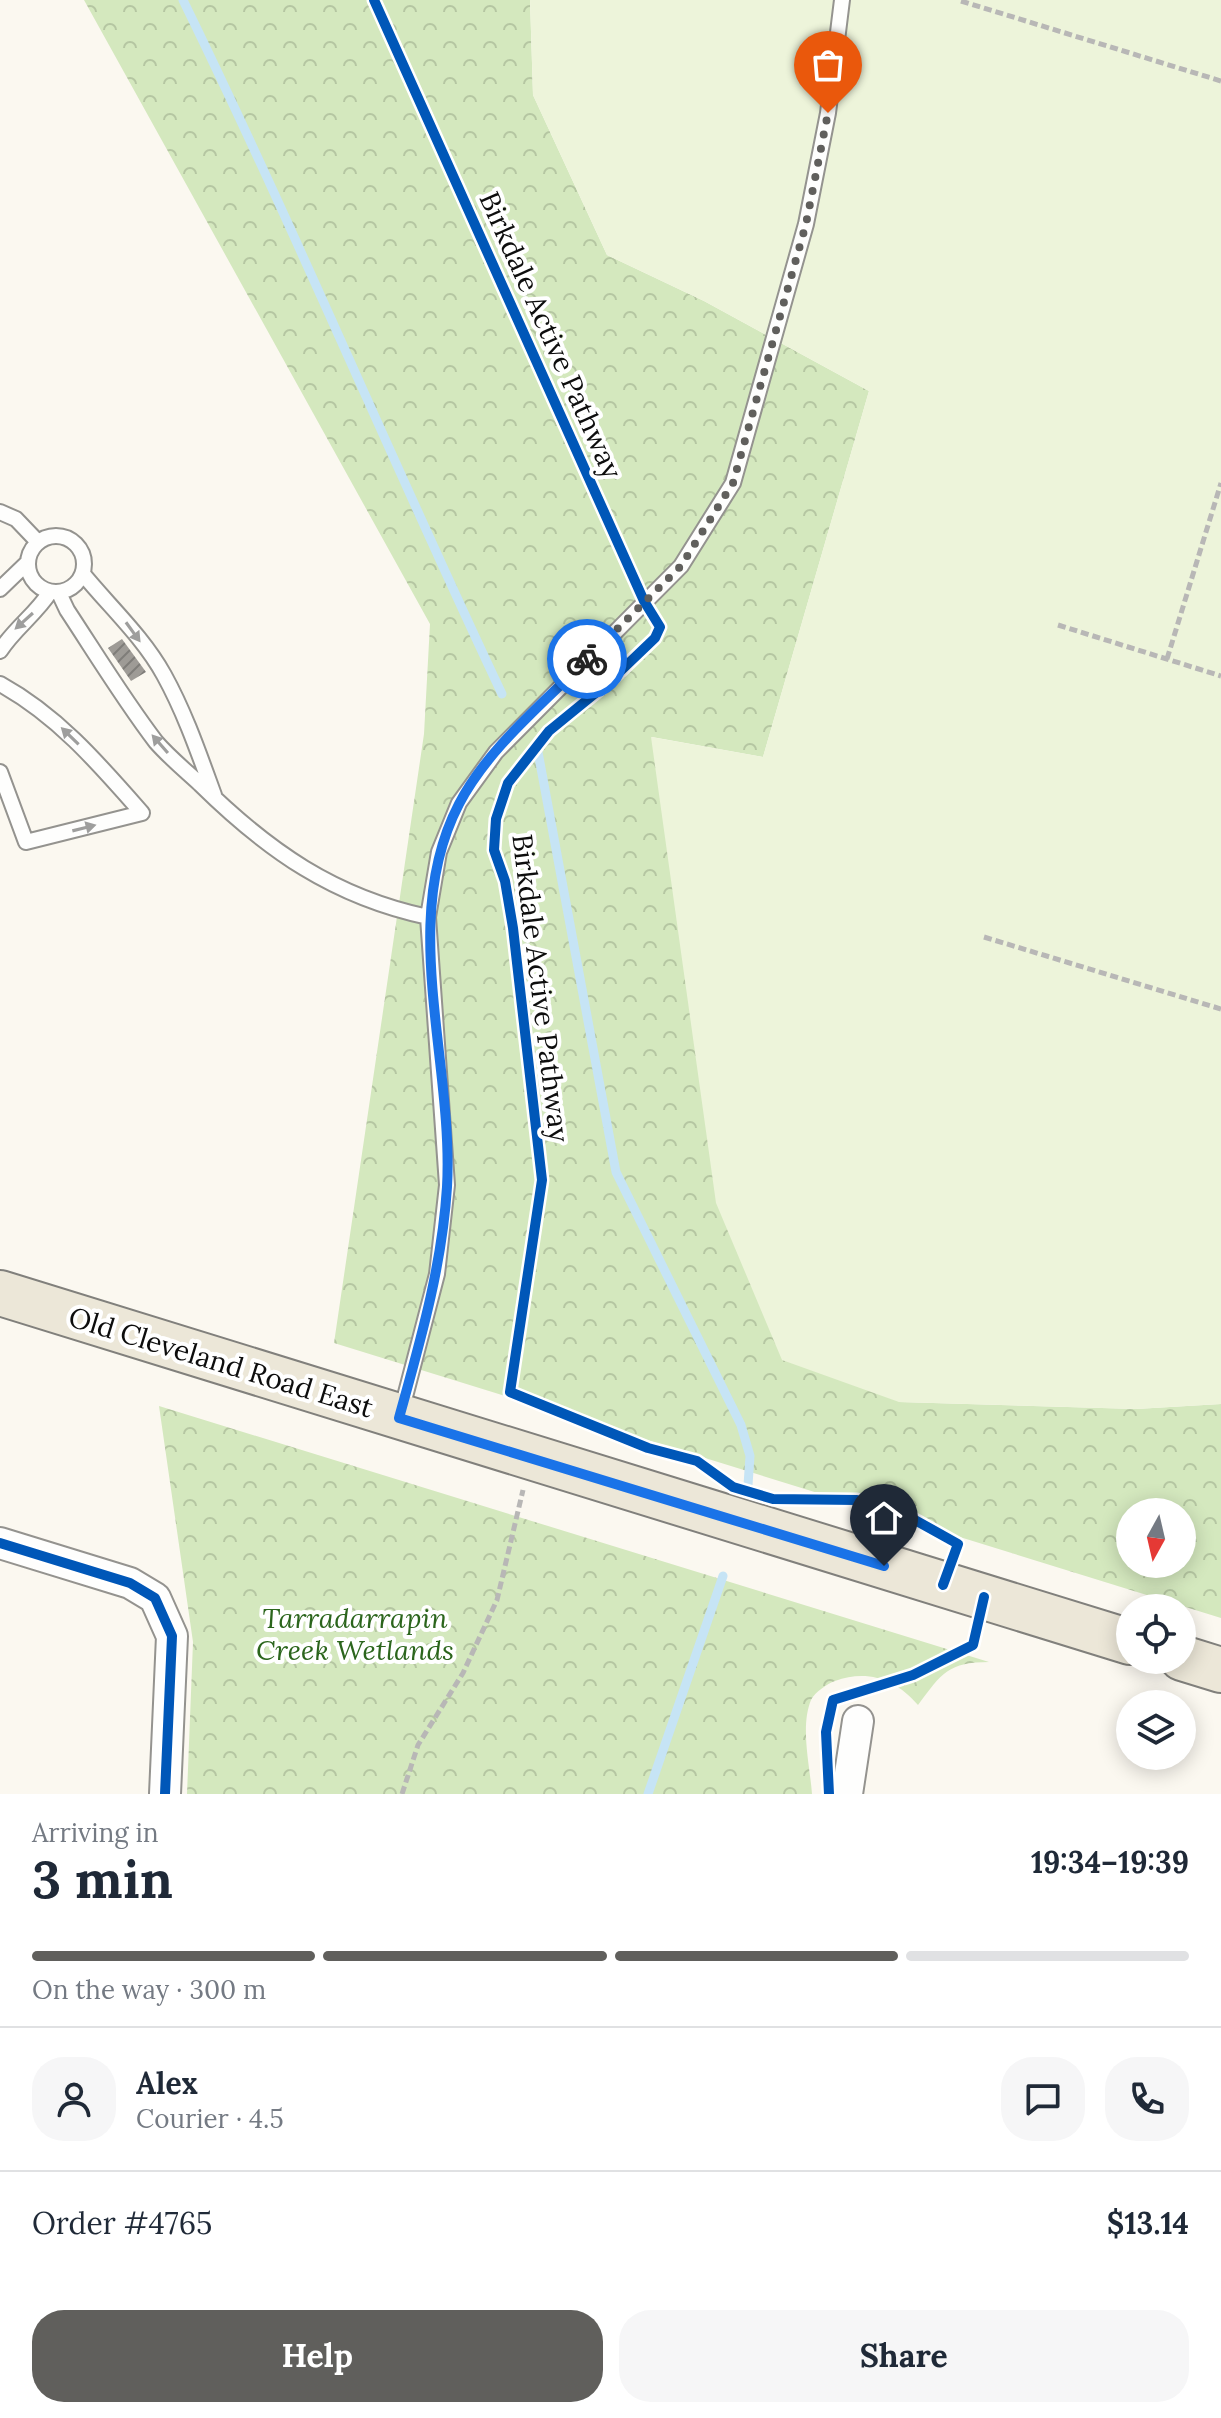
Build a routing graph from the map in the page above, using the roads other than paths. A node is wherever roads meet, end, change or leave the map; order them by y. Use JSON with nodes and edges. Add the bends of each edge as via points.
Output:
{"nodes":[{"id":1,"x":842,"y":0,"type":"edge"},
{"id":2,"x":0,"y":512,"type":"edge"},
{"id":3,"x":38,"y":542,"type":"junction"},
{"id":4,"x":27,"y":563,"type":"junction"},
{"id":5,"x":83,"y":574,"type":"junction"},
{"id":6,"x":0,"y":589,"type":"edge"},
{"id":7,"x":55,"y":592,"type":"junction"},
{"id":8,"x":0,"y":651,"type":"edge"},
{"id":9,"x":0,"y":684,"type":"edge"},
{"id":10,"x":0,"y":772,"type":"edge"},
{"id":11,"x":215,"y":799,"type":"junction"},
{"id":12,"x":428,"y":917,"type":"junction"},
{"id":13,"x":0,"y":1293,"type":"edge"},
{"id":14,"x":399,"y":1418,"type":"junction"},
{"id":15,"x":0,"y":1543,"type":"edge"},
{"id":16,"x":1116,"y":1638,"type":"edge"},
{"id":17,"x":1196,"y":1662,"type":"edge"},
{"id":18,"x":1221,"y":1670,"type":"edge"},
{"id":19,"x":858,"y":1721,"type":"dead end"},
{"id":20,"x":165,"y":1794,"type":"edge"},
{"id":21,"x":847,"y":1794,"type":"edge"}],
"edges":[{"from":1,"to":12,"type":"lane","via":[[828,113],[806,224],[733,483],[681,566],[496,752],[459,803],[439,852]]},
{"from":2,"to":3,"type":"lane","via":[[16,519]]},
{"from":3,"to":4,"type":"lane"},
{"from":3,"to":5,"type":"lane","via":[[53,536],[69,539],[81,550]]},
{"from":4,"to":6,"type":"lane"},
{"from":4,"to":7,"type":"lane","via":[[31,578]]},
{"from":5,"to":7,"type":"lane","via":[[74,586]]},
{"from":5,"to":11,"type":"lane","one_way":true,"via":[[163,673]]},
{"from":7,"to":8,"type":"lane","one_way":true,"via":[[12,632]]},
{"from":11,"to":7,"type":"lane","one_way":true,"via":[[158,744]]},
{"from":10,"to":9,"type":"lane","one_way":true,"via":[[26,842],[142,813],[37,705]]},
{"from":11,"to":12,"type":"lane","via":[[278,853],[323,880],[381,907]]},
{"from":12,"to":14,"type":"lane","via":[[447,1185],[437,1274]]},
{"from":13,"to":14,"type":"main road","name":"Old Cleveland Road East"},
{"from":14,"to":16,"type":"main road","name":"Old Cleveland Road East"},
{"from":15,"to":20,"type":"street","via":[[130,1583],[155,1598],[172,1636]]},
{"from":17,"to":18,"type":"main road"},
{"from":19,"to":21,"type":"street"}]}
